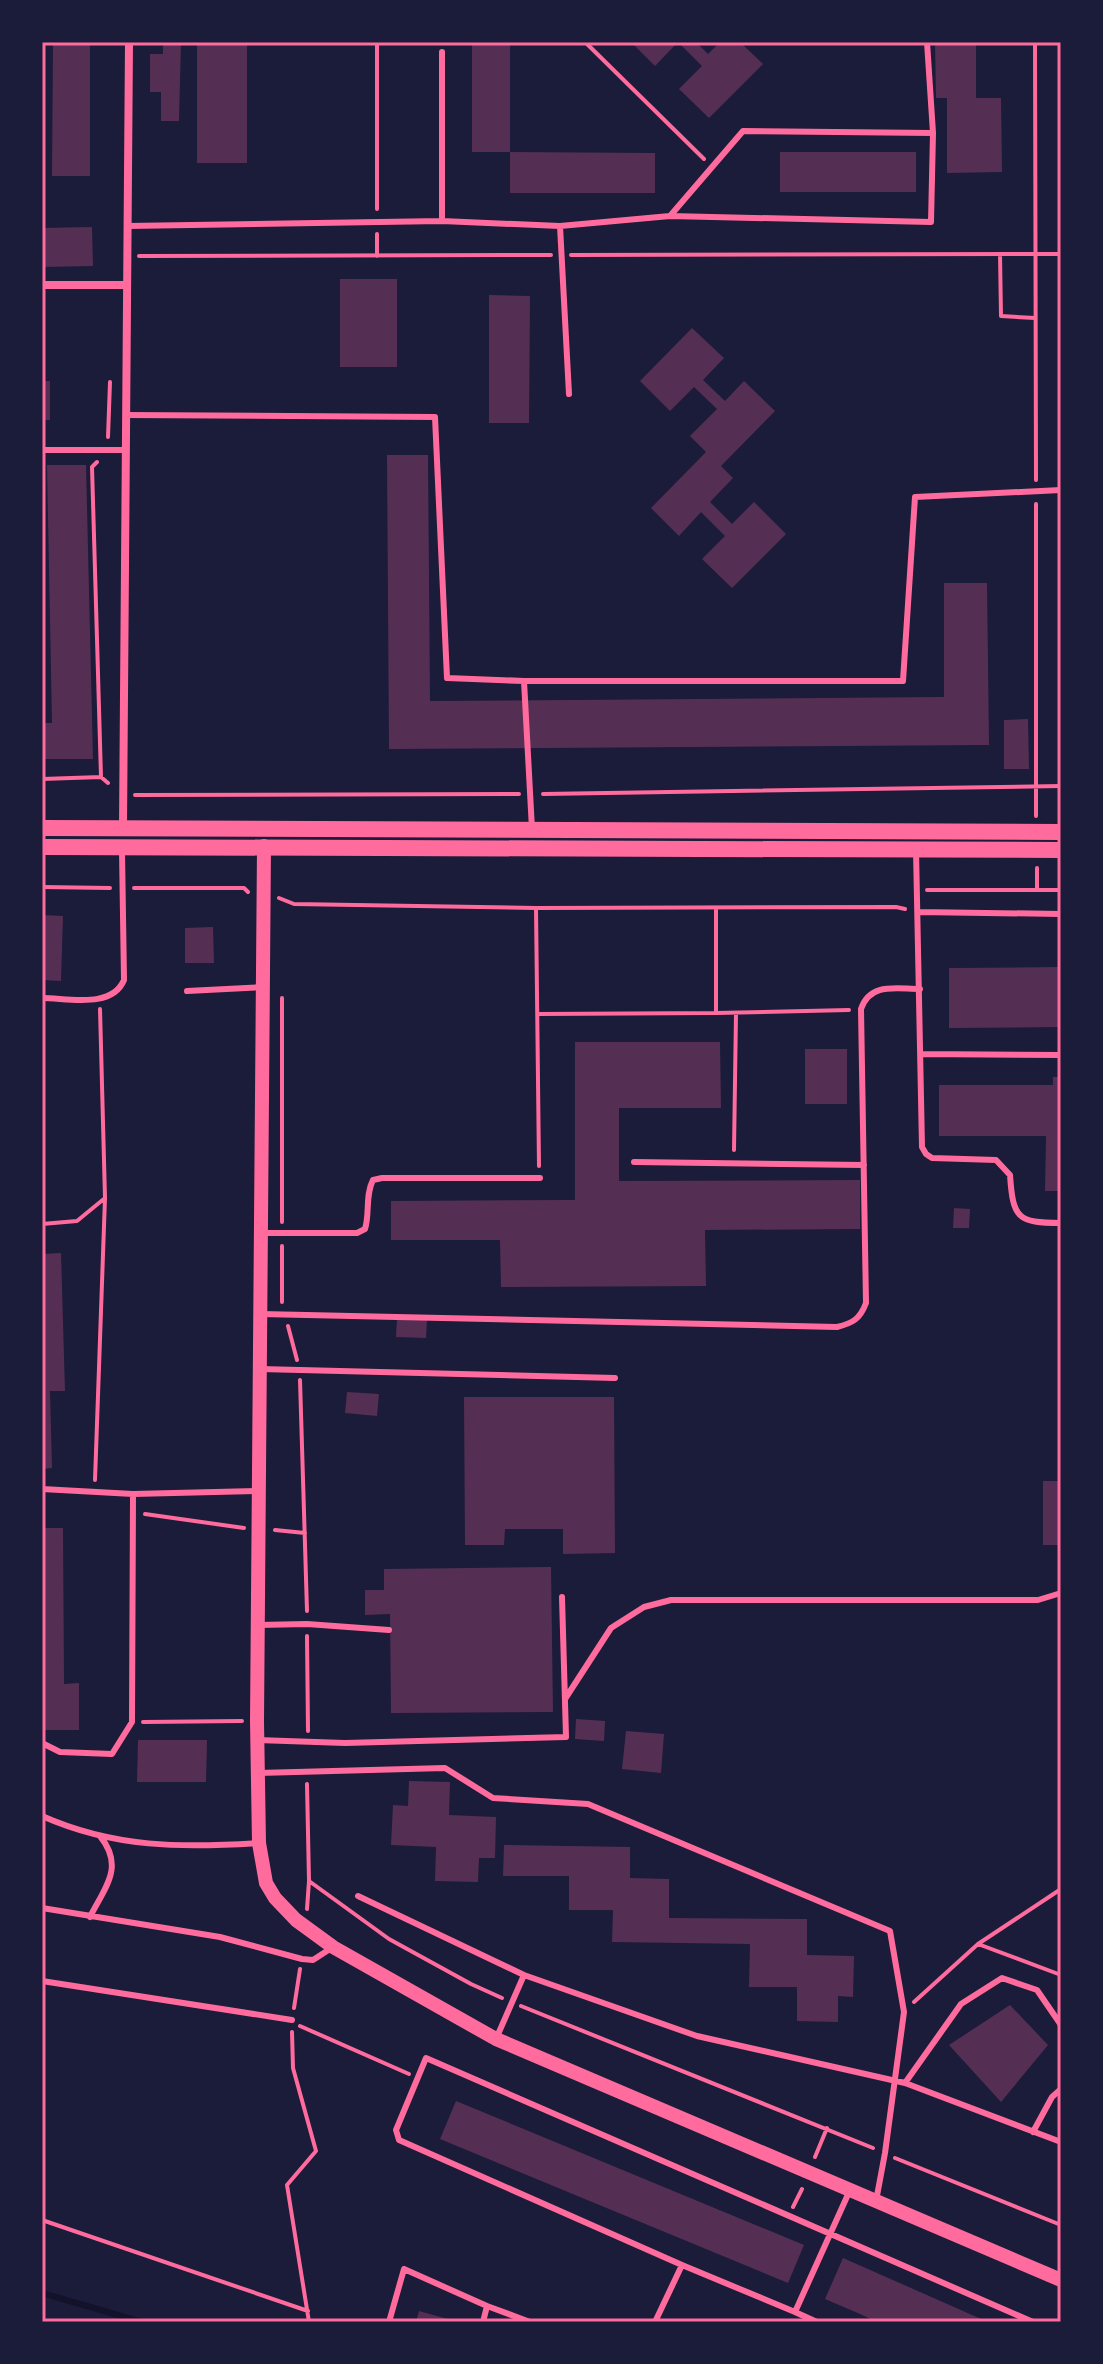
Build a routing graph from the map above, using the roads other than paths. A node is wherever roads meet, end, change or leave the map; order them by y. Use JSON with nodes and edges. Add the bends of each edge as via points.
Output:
{"nodes":[{"id":1,"x":129,"y":42,"type":"edge"},
{"id":2,"x":927,"y":42,"type":"edge"},
{"id":3,"x":442,"y":52,"type":"dead end"},
{"id":4,"x":933,"y":133,"type":"junction"},
{"id":5,"x":670,"y":216,"type":"junction"},
{"id":6,"x":442,"y":221,"type":"junction"},
{"id":7,"x":127,"y":226,"type":"junction"},
{"id":8,"x":560,"y":226,"type":"junction"},
{"id":9,"x":42,"y":285,"type":"edge"},
{"id":10,"x":127,"y":285,"type":"junction"},
{"id":11,"x":569,"y":394,"type":"dead end"},
{"id":12,"x":126,"y":415,"type":"junction"},
{"id":13,"x":42,"y":450,"type":"edge"},
{"id":14,"x":125,"y":450,"type":"junction"},
{"id":15,"x":1061,"y":490,"type":"edge"},
{"id":16,"x":524,"y":681,"type":"junction"},
{"id":17,"x":123,"y":827,"type":"junction"},
{"id":18,"x":42,"y":828,"type":"edge"},
{"id":19,"x":532,"y":829,"type":"junction"},
{"id":20,"x":916,"y":831,"type":"junction"},
{"id":21,"x":1061,"y":832,"type":"edge"},
{"id":22,"x":264,"y":846,"type":"junction"},
{"id":23,"x":42,"y":847,"type":"edge"},
{"id":24,"x":122,"y":847,"type":"junction"},
{"id":25,"x":533,"y":848,"type":"junction"},
{"id":26,"x":916,"y":850,"type":"junction"},
{"id":27,"x":1061,"y":850,"type":"edge"},
{"id":28,"x":919,"y":912,"type":"junction"},
{"id":29,"x":1061,"y":914,"type":"edge"},
{"id":30,"x":264,"y":987,"type":"junction"},
{"id":31,"x":920,"y":989,"type":"junction"},
{"id":32,"x":187,"y":991,"type":"dead end"},
{"id":33,"x":42,"y":998,"type":"edge"},
{"id":34,"x":921,"y":1054,"type":"junction"},
{"id":35,"x":1061,"y":1055,"type":"edge"},
{"id":36,"x":634,"y":1162,"type":"dead end"},
{"id":37,"x":864,"y":1165,"type":"junction"},
{"id":38,"x":540,"y":1178,"type":"road end"},
{"id":39,"x":1061,"y":1223,"type":"edge"},
{"id":40,"x":262,"y":1233,"type":"junction"},
{"id":41,"x":261,"y":1314,"type":"junction"},
{"id":42,"x":260,"y":1369,"type":"junction"},
{"id":43,"x":615,"y":1378,"type":"dead end"},
{"id":44,"x":42,"y":1489,"type":"edge"},
{"id":45,"x":258,"y":1491,"type":"junction"},
{"id":46,"x":133,"y":1494,"type":"junction"},
{"id":47,"x":1061,"y":1593,"type":"edge"},
{"id":48,"x":562,"y":1597,"type":"dead end"},
{"id":49,"x":258,"y":1625,"type":"junction"},
{"id":50,"x":389,"y":1630,"type":"dead end"},
{"id":51,"x":565,"y":1699,"type":"junction"},
{"id":52,"x":257,"y":1740,"type":"junction"},
{"id":53,"x":42,"y":1743,"type":"edge"},
{"id":54,"x":258,"y":1773,"type":"junction"},
{"id":55,"x":42,"y":1816,"type":"edge"},
{"id":56,"x":100,"y":1836,"type":"junction"},
{"id":57,"x":259,"y":1843,"type":"junction"},
{"id":58,"x":358,"y":1896,"type":"dead end"},
{"id":59,"x":42,"y":1908,"type":"edge"},
{"id":60,"x":90,"y":1917,"type":"junction"},
{"id":61,"x":333,"y":1947,"type":"junction"},
{"id":62,"x":524,"y":1975,"type":"junction"},
{"id":63,"x":42,"y":1981,"type":"edge"},
{"id":64,"x":292,"y":2020,"type":"road end"},
{"id":65,"x":1061,"y":2025,"type":"edge"},
{"id":66,"x":496,"y":2039,"type":"junction"},
{"id":67,"x":893,"y":2081,"type":"junction"},
{"id":68,"x":905,"y":2083,"type":"junction"},
{"id":69,"x":1061,"y":2089,"type":"edge"},
{"id":70,"x":1033,"y":2132,"type":"junction"},
{"id":71,"x":1061,"y":2142,"type":"edge"},
{"id":72,"x":850,"y":2190,"type":"junction"},
{"id":73,"x":876,"y":2201,"type":"junction"},
{"id":74,"x":831,"y":2235,"type":"junction"},
{"id":75,"x":682,"y":2265,"type":"junction"},
{"id":76,"x":1061,"y":2280,"type":"edge"},
{"id":77,"x":487,"y":2306,"type":"junction"},
{"id":78,"x":795,"y":2312,"type":"junction"},
{"id":79,"x":389,"y":2322,"type":"edge"},
{"id":80,"x":483,"y":2322,"type":"edge"},
{"id":81,"x":530,"y":2322,"type":"edge"},
{"id":82,"x":655,"y":2322,"type":"edge"},
{"id":83,"x":817,"y":2322,"type":"edge"},
{"id":84,"x":1033,"y":2322,"type":"edge"}],
"edges":[{"from":1,"to":7,"type":"street"},
{"from":2,"to":4,"type":"lane"},
{"from":3,"to":6,"type":"lane"},
{"from":4,"to":5,"type":"lane","via":[[743,131]]},
{"from":4,"to":5,"type":"lane","via":[[931,222]]},
{"from":5,"to":8,"type":"lane"},
{"from":6,"to":7,"type":"lane"},
{"from":6,"to":8,"type":"lane"},
{"from":7,"to":10,"type":"street"},
{"from":8,"to":11,"type":"lane"},
{"from":9,"to":10,"type":"street"},
{"from":10,"to":12,"type":"street"},
{"from":12,"to":14,"type":"street"},
{"from":12,"to":16,"type":"lane","via":[[435,417],[447,678]]},
{"from":13,"to":14,"type":"lane"},
{"from":14,"to":17,"type":"street"},
{"from":15,"to":16,"type":"lane","via":[[915,497],[903,681]]},
{"from":16,"to":19,"type":"lane"},
{"from":17,"to":18,"type":"main road"},
{"from":17,"to":19,"type":"main road"},
{"from":19,"to":20,"type":"main road"},
{"from":19,"to":25,"type":"main road"},
{"from":20,"to":21,"type":"main road"},
{"from":20,"to":26,"type":"main road"},
{"from":22,"to":24,"type":"main road"},
{"from":22,"to":25,"type":"main road"},
{"from":22,"to":30,"type":"street"},
{"from":23,"to":24,"type":"main road"},
{"from":24,"to":33,"type":"lane","via":[[120,989],[100,999]]},
{"from":25,"to":26,"type":"main road"},
{"from":26,"to":27,"type":"main road"},
{"from":26,"to":28,"type":"lane"},
{"from":28,"to":29,"type":"lane"},
{"from":28,"to":31,"type":"lane"},
{"from":30,"to":32,"type":"lane"},
{"from":30,"to":40,"type":"street"},
{"from":31,"to":34,"type":"lane"},
{"from":31,"to":37,"type":"lane","via":[[871,992],[861,1009]]},
{"from":34,"to":35,"type":"lane"},
{"from":34,"to":39,"type":"lane","via":[[926,1154],[996,1160],[1010,1175],[1018,1216],[1030,1223]]},
{"from":36,"to":37,"type":"lane"},
{"from":37,"to":41,"type":"lane","via":[[866,1303],[852,1324]]},
{"from":38,"to":40,"type":"lane","via":[[382,1178],[369,1188],[365,1229],[357,1233]]},
{"from":40,"to":41,"type":"street"},
{"from":41,"to":42,"type":"street"},
{"from":42,"to":43,"type":"lane"},
{"from":42,"to":45,"type":"street"},
{"from":44,"to":46,"type":"lane"},
{"from":45,"to":46,"type":"lane"},
{"from":45,"to":49,"type":"street"},
{"from":46,"to":53,"type":"lane","via":[[132,1722],[112,1754],[60,1752]]},
{"from":47,"to":51,"type":"lane","via":[[1038,1600],[671,1600],[644,1607],[611,1628]]},
{"from":48,"to":51,"type":"lane"},
{"from":49,"to":50,"type":"lane"},
{"from":49,"to":52,"type":"street"},
{"from":51,"to":52,"type":"lane","via":[[566,1737]]},
{"from":52,"to":54,"type":"street"},
{"from":54,"to":57,"type":"street"},
{"from":54,"to":67,"type":"lane","via":[[445,1768],[493,1798],[588,1804],[890,1931],[904,2012]]},
{"from":55,"to":56,"type":"lane"},
{"from":56,"to":57,"type":"lane","via":[[203,1847]]},
{"from":56,"to":60,"type":"lane","via":[[113,1862]]},
{"from":57,"to":61,"type":"street","via":[[260,1865],[275,1898]]},
{"from":58,"to":62,"type":"lane"},
{"from":59,"to":60,"type":"lane"},
{"from":60,"to":61,"type":"lane","via":[[220,1937],[302,1959],[313,1960]]},
{"from":61,"to":66,"type":"street"},
{"from":62,"to":66,"type":"lane"},
{"from":62,"to":67,"type":"lane","via":[[697,2036]]},
{"from":63,"to":64,"type":"lane"},
{"from":65,"to":68,"type":"lane","via":[[1037,1990],[1002,1978],[961,2004]]},
{"from":66,"to":72,"type":"street"},
{"from":67,"to":68,"type":"lane"},
{"from":67,"to":73,"type":"lane"},
{"from":68,"to":70,"type":"lane"},
{"from":69,"to":70,"type":"lane"},
{"from":70,"to":71,"type":"lane"},
{"from":72,"to":73,"type":"street"},
{"from":72,"to":74,"type":"lane"},
{"from":73,"to":76,"type":"street"},
{"from":74,"to":75,"type":"lane","via":[[426,2058],[396,2130],[399,2140]]},
{"from":74,"to":78,"type":"lane"},
{"from":74,"to":84,"type":"lane"},
{"from":75,"to":78,"type":"lane"},
{"from":75,"to":82,"type":"lane"},
{"from":77,"to":79,"type":"lane","via":[[404,2269]]},
{"from":77,"to":80,"type":"lane"},
{"from":77,"to":81,"type":"lane"},
{"from":78,"to":83,"type":"lane"}]}
